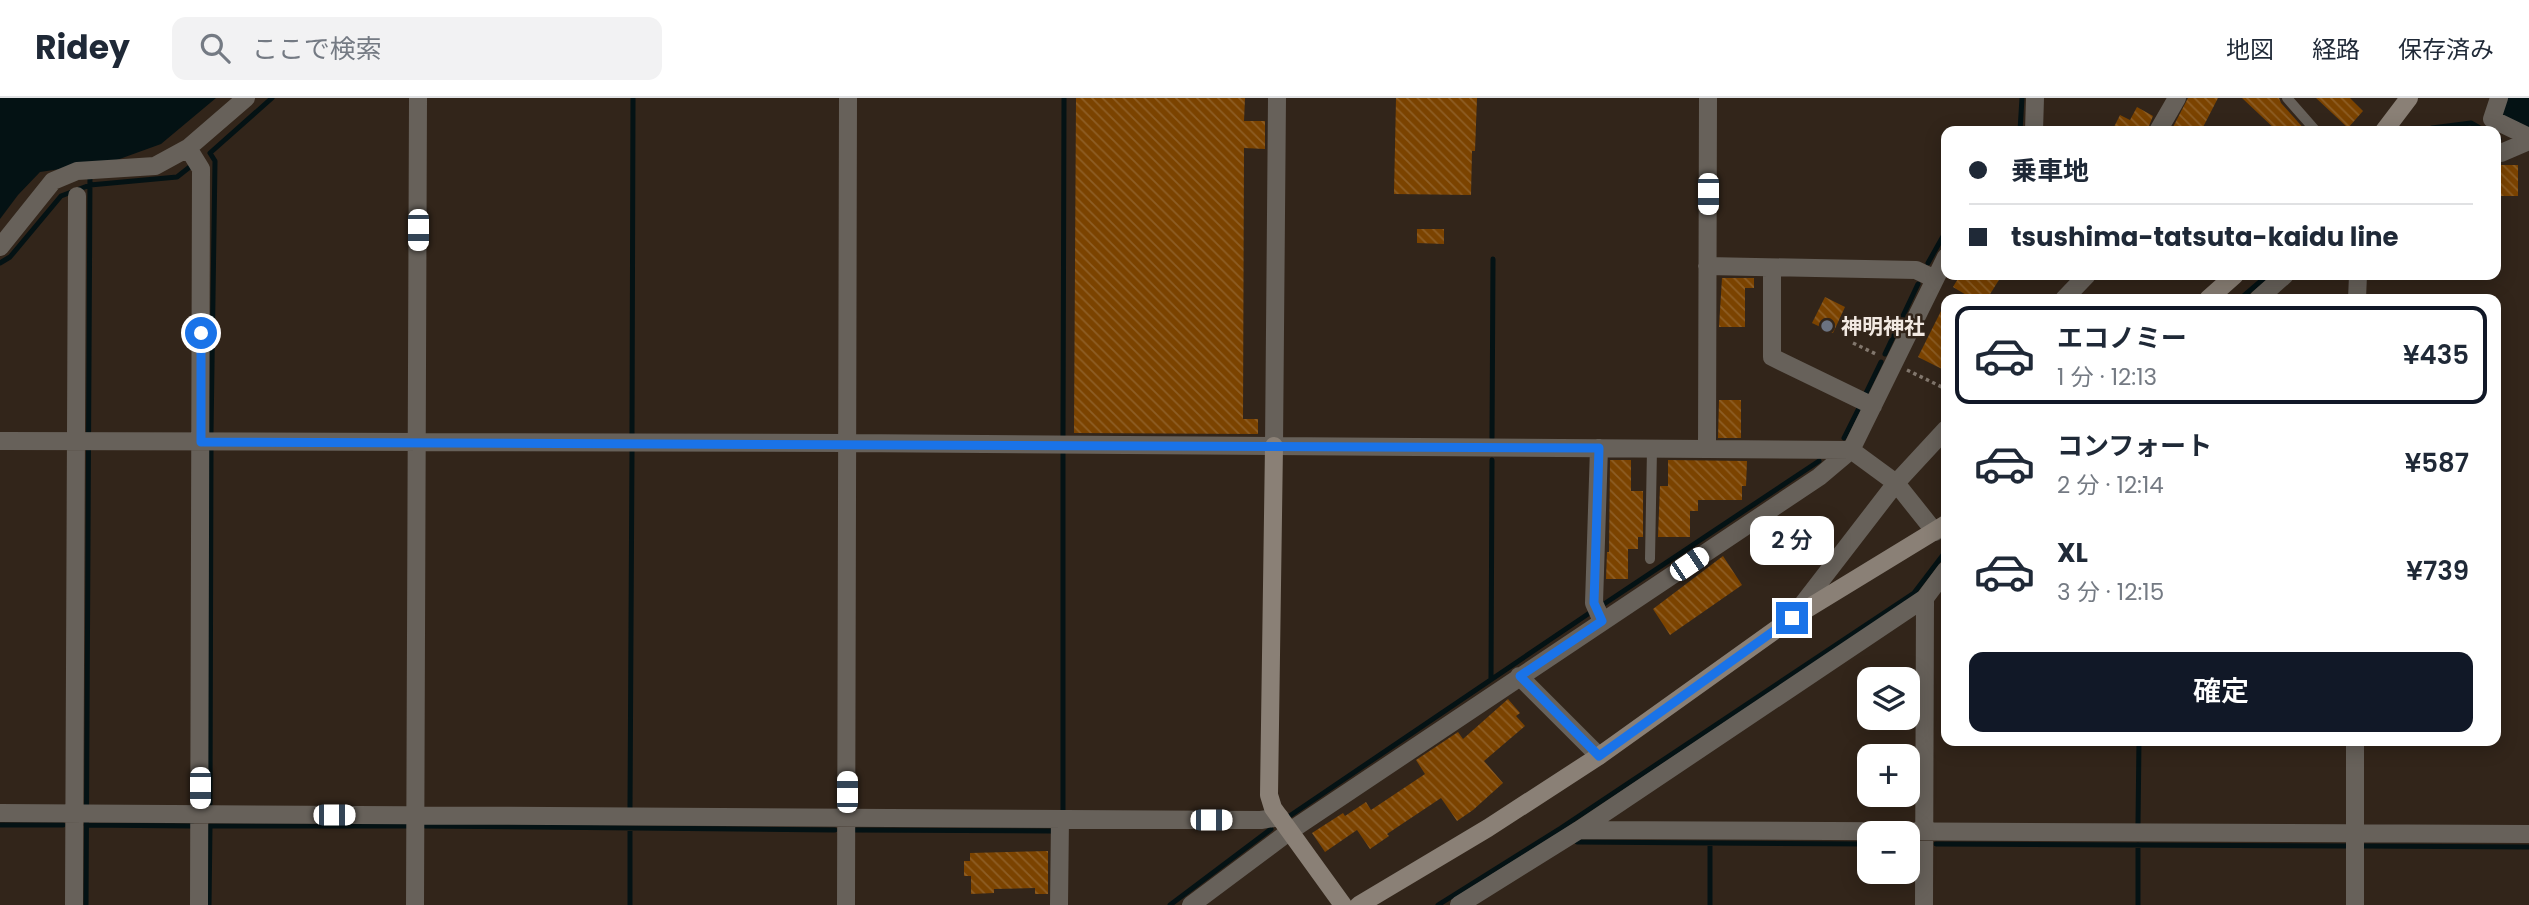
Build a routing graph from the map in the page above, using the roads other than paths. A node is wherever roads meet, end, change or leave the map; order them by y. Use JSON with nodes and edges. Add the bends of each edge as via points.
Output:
{"nodes":[{"id":1,"x":246,"y":98,"type":"edge"},
{"id":2,"x":418,"y":98,"type":"edge"},
{"id":3,"x":848,"y":98,"type":"edge"},
{"id":4,"x":1277,"y":98,"type":"edge"},
{"id":5,"x":1708,"y":98,"type":"edge"},
{"id":6,"x":2035,"y":98,"type":"edge"},
{"id":7,"x":2177,"y":98,"type":"edge"},
{"id":8,"x":2287,"y":98,"type":"edge"},
{"id":9,"x":2409,"y":98,"type":"edge"},
{"id":10,"x":2499,"y":98,"type":"edge"},
{"id":11,"x":2034,"y":126,"type":"edge"},
{"id":12,"x":2161,"y":126,"type":"edge"},
{"id":13,"x":2312,"y":126,"type":"edge"},
{"id":14,"x":2388,"y":126,"type":"edge"},
{"id":15,"x":2529,"y":139,"type":"edge"},
{"id":16,"x":188,"y":148,"type":"junction"},
{"id":17,"x":2501,"y":153,"type":"edge"},
{"id":18,"x":76,"y":196,"type":"dead end"},
{"id":19,"x":0,"y":247,"type":"edge"},
{"id":20,"x":1707,"y":267,"type":"junction"},
{"id":21,"x":1941,"y":267,"type":"edge"},
{"id":22,"x":1772,"y":268,"type":"junction"},
{"id":23,"x":1935,"y":279,"type":"junction"},
{"id":24,"x":2082,"y":280,"type":"edge"},
{"id":25,"x":2229,"y":280,"type":"edge"},
{"id":26,"x":2280,"y":280,"type":"edge"},
{"id":27,"x":2069,"y":294,"type":"edge"},
{"id":28,"x":2214,"y":294,"type":"edge"},
{"id":29,"x":2264,"y":294,"type":"edge"},
{"id":30,"x":1873,"y":407,"type":"junction"},
{"id":31,"x":1941,"y":434,"type":"edge"},
{"id":32,"x":0,"y":441,"type":"edge"},
{"id":33,"x":83,"y":441,"type":"junction"},
{"id":34,"x":201,"y":442,"type":"junction"},
{"id":35,"x":416,"y":442,"type":"junction"},
{"id":36,"x":847,"y":443,"type":"junction"},
{"id":37,"x":1273,"y":446,"type":"junction"},
{"id":38,"x":1599,"y":448,"type":"junction"},
{"id":39,"x":1652,"y":449,"type":"junction"},
{"id":40,"x":1707,"y":449,"type":"junction"},
{"id":41,"x":1851,"y":450,"type":"junction"},
{"id":42,"x":1896,"y":483,"type":"junction"},
{"id":43,"x":1941,"y":528,"type":"edge"},
{"id":44,"x":1650,"y":559,"type":"dead end"},
{"id":45,"x":1941,"y":577,"type":"edge"},
{"id":46,"x":1925,"y":598,"type":"junction"},
{"id":47,"x":1792,"y":618,"type":"junction"},
{"id":48,"x":1602,"y":621,"type":"junction"},
{"id":49,"x":1520,"y":676,"type":"junction"},
{"id":50,"x":2356,"y":746,"type":"edge"},
{"id":51,"x":1599,"y":756,"type":"junction"},
{"id":52,"x":0,"y":814,"type":"edge"},
{"id":53,"x":81,"y":814,"type":"junction"},
{"id":54,"x":200,"y":814,"type":"junction"},
{"id":55,"x":415,"y":816,"type":"junction"},
{"id":56,"x":847,"y":818,"type":"junction"},
{"id":57,"x":1060,"y":819,"type":"junction"},
{"id":58,"x":1285,"y":824,"type":"junction"},
{"id":59,"x":1579,"y":830,"type":"junction"},
{"id":60,"x":1924,"y":832,"type":"junction"},
{"id":61,"x":2355,"y":833,"type":"junction"},
{"id":62,"x":2529,"y":834,"type":"edge"},
{"id":63,"x":1493,"y":884,"type":"junction"},
{"id":64,"x":74,"y":905,"type":"edge"},
{"id":65,"x":199,"y":905,"type":"edge"},
{"id":66,"x":415,"y":905,"type":"edge"},
{"id":67,"x":846,"y":905,"type":"edge"},
{"id":68,"x":1059,"y":905,"type":"edge"},
{"id":69,"x":1191,"y":905,"type":"edge"},
{"id":70,"x":1343,"y":905,"type":"edge"},
{"id":71,"x":1359,"y":905,"type":"edge"},
{"id":72,"x":1459,"y":905,"type":"edge"},
{"id":73,"x":1493,"y":905,"type":"edge"},
{"id":74,"x":1924,"y":905,"type":"edge"},
{"id":75,"x":2355,"y":905,"type":"edge"}],
"edges":[{"from":1,"to":16,"type":"street"},
{"from":2,"to":35,"type":"street"},
{"from":3,"to":36,"type":"street"},
{"from":4,"to":37,"type":"street"},
{"from":5,"to":20,"type":"street"},
{"from":6,"to":11,"type":"street"},
{"from":7,"to":12,"type":"street"},
{"from":8,"to":13,"type":"lane"},
{"from":9,"to":14,"type":"main road"},
{"from":10,"to":15,"type":"street","via":[[2492,119]]},
{"from":15,"to":17,"type":"street"},
{"from":16,"to":19,"type":"street","via":[[155,166],[77,171],[53,181]]},
{"from":16,"to":34,"type":"street","via":[[201,169]]},
{"from":18,"to":33,"type":"street"},
{"from":20,"to":22,"type":"street"},
{"from":20,"to":40,"type":"street"},
{"from":21,"to":23,"type":"street"},
{"from":22,"to":23,"type":"street","via":[[1916,270]]},
{"from":22,"to":30,"type":"street","via":[[1772,357]]},
{"from":23,"to":30,"type":"street"},
{"from":24,"to":27,"type":"street"},
{"from":25,"to":28,"type":"main road"},
{"from":26,"to":29,"type":"street"},
{"from":30,"to":41,"type":"street"},
{"from":31,"to":42,"type":"street"},
{"from":32,"to":33,"type":"street"},
{"from":33,"to":34,"type":"street"},
{"from":33,"to":53,"type":"street"},
{"from":34,"to":35,"type":"street"},
{"from":34,"to":54,"type":"street"},
{"from":35,"to":36,"type":"street"},
{"from":35,"to":55,"type":"street"},
{"from":36,"to":37,"type":"street"},
{"from":36,"to":56,"type":"street"},
{"from":37,"to":38,"type":"street"},
{"from":37,"to":58,"type":"main road","via":[[1269,795]]},
{"from":38,"to":39,"type":"street"},
{"from":38,"to":48,"type":"street","via":[[1594,603]]},
{"from":39,"to":40,"type":"street"},
{"from":39,"to":44,"type":"lane"},
{"from":40,"to":41,"type":"street"},
{"from":41,"to":42,"type":"street"},
{"from":41,"to":48,"type":"street","via":[[1819,477]]},
{"from":42,"to":43,"type":"street"},
{"from":42,"to":47,"type":"street"},
{"from":43,"to":47,"type":"main road"},
{"from":45,"to":46,"type":"street"},
{"from":46,"to":59,"type":"street"},
{"from":46,"to":60,"type":"street"},
{"from":47,"to":51,"type":"main road"},
{"from":48,"to":49,"type":"street"},
{"from":49,"to":51,"type":"street"},
{"from":49,"to":58,"type":"street"},
{"from":50,"to":61,"type":"street"},
{"from":51,"to":71,"type":"main road"},
{"from":52,"to":53,"type":"street"},
{"from":53,"to":54,"type":"street"},
{"from":53,"to":64,"type":"street"},
{"from":54,"to":55,"type":"street"},
{"from":54,"to":65,"type":"street"},
{"from":55,"to":56,"type":"street"},
{"from":55,"to":66,"type":"street"},
{"from":56,"to":57,"type":"street"},
{"from":56,"to":67,"type":"street"},
{"from":57,"to":58,"type":"street"},
{"from":57,"to":68,"type":"street"},
{"from":58,"to":69,"type":"street"},
{"from":58,"to":70,"type":"main road"},
{"from":59,"to":60,"type":"street"},
{"from":59,"to":63,"type":"street"},
{"from":60,"to":61,"type":"street"},
{"from":60,"to":74,"type":"street"},
{"from":61,"to":62,"type":"street"},
{"from":61,"to":75,"type":"street"},
{"from":63,"to":72,"type":"street"},
{"from":63,"to":73,"type":"street"}]}
